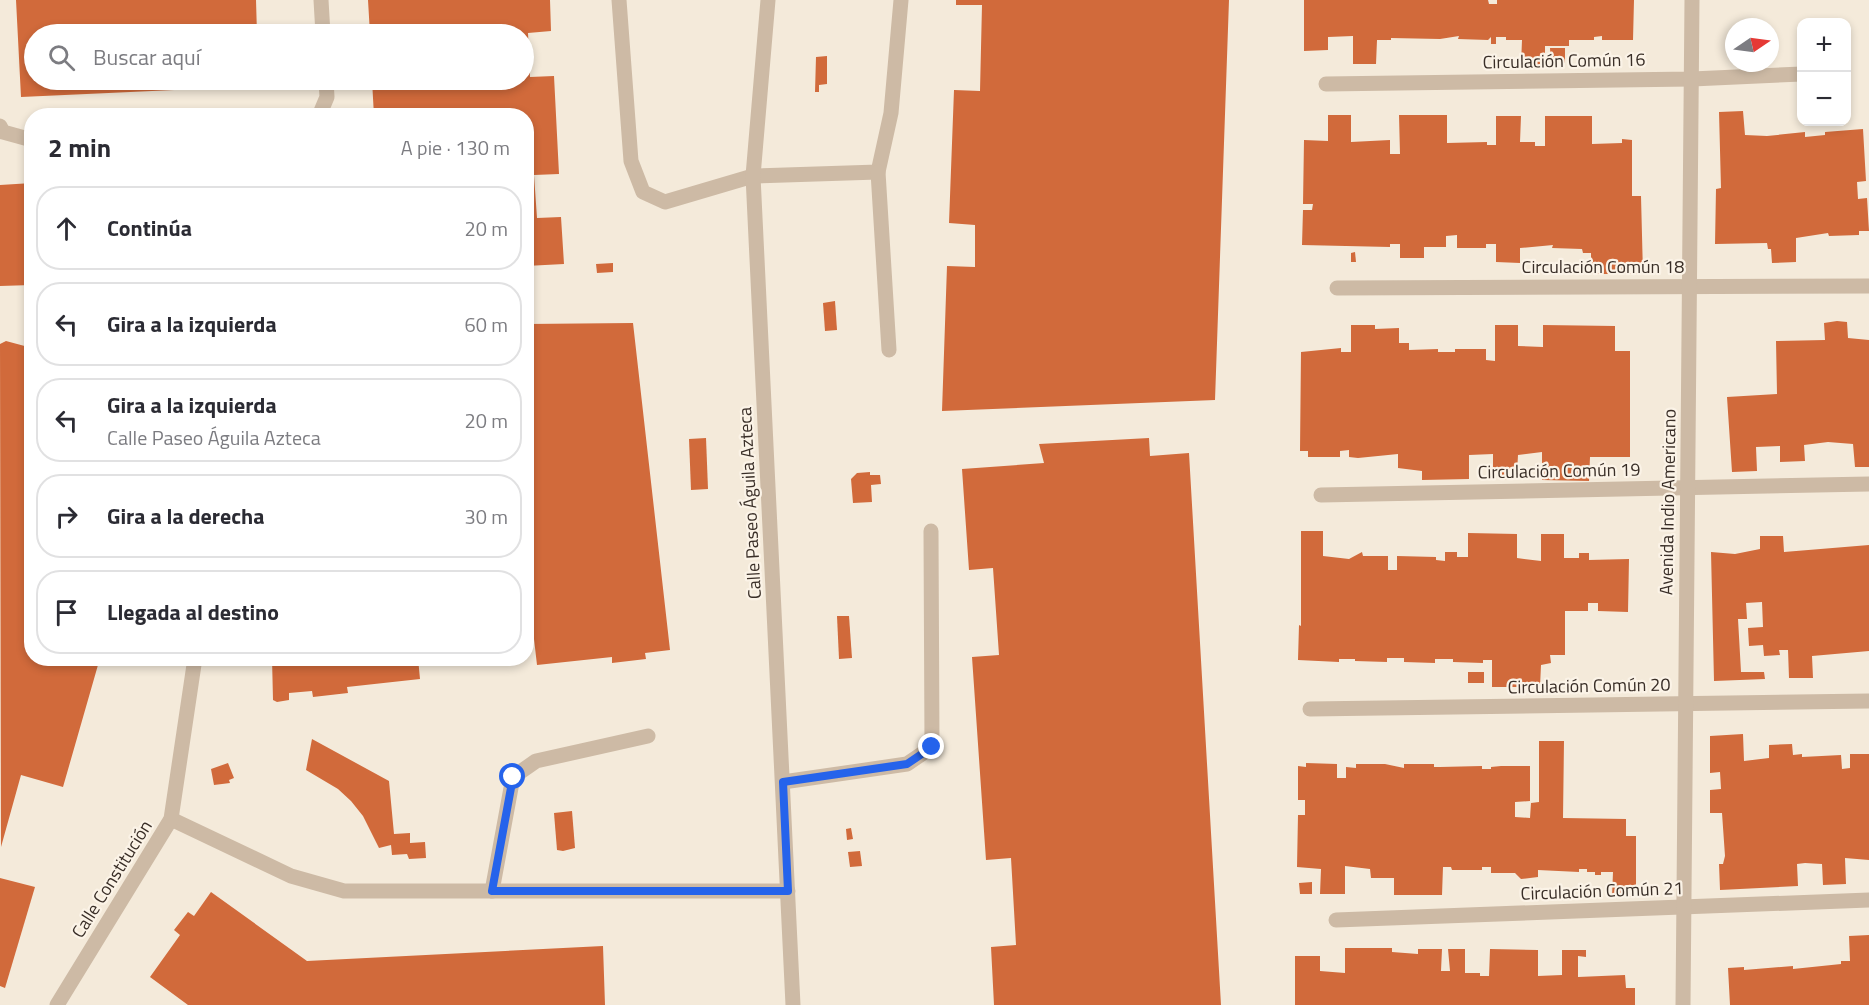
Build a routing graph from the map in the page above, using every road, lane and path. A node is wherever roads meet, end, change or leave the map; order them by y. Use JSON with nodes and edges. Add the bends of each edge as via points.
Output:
{"nodes":[{"id":1,"x":321,"y":0,"type":"edge"},
{"id":2,"x":619,"y":0,"type":"edge"},
{"id":3,"x":768,"y":0,"type":"edge"},
{"id":4,"x":901,"y":0,"type":"edge"},
{"id":5,"x":1692,"y":0,"type":"edge"},
{"id":6,"x":322,"y":24,"type":"edge"},
{"id":7,"x":1797,"y":74,"type":"edge"},
{"id":8,"x":1692,"y":79,"type":"junction"},
{"id":9,"x":1326,"y":84,"type":"dead end"},
{"id":10,"x":327,"y":90,"type":"edge"},
{"id":11,"x":322,"y":108,"type":"edge"},
{"id":12,"x":0,"y":126,"type":"edge"},
{"id":13,"x":24,"y":138,"type":"edge"},
{"id":14,"x":878,"y":172,"type":"junction"},
{"id":15,"x":753,"y":176,"type":"junction"},
{"id":16,"x":1869,"y":286,"type":"edge"},
{"id":17,"x":1689,"y":287,"type":"junction"},
{"id":18,"x":1337,"y":288,"type":"dead end"},
{"id":19,"x":889,"y":350,"type":"dead end"},
{"id":20,"x":1869,"y":484,"type":"edge"},
{"id":21,"x":1688,"y":488,"type":"junction"},
{"id":22,"x":1321,"y":495,"type":"dead end"},
{"id":23,"x":931,"y":531,"type":"dead end"},
{"id":24,"x":194,"y":666,"type":"edge"},
{"id":25,"x":1869,"y":701,"type":"edge"},
{"id":26,"x":1686,"y":704,"type":"junction"},
{"id":27,"x":1310,"y":709,"type":"dead end"},
{"id":28,"x":648,"y":736,"type":"dead end"},
{"id":29,"x":783,"y":782,"type":"junction"},
{"id":30,"x":171,"y":819,"type":"junction"},
{"id":31,"x":492,"y":891,"type":"junction"},
{"id":32,"x":788,"y":891,"type":"junction"},
{"id":33,"x":1869,"y":900,"type":"edge"},
{"id":34,"x":1684,"y":907,"type":"junction"},
{"id":35,"x":1336,"y":920,"type":"dead end"},
{"id":36,"x":57,"y":1005,"type":"edge"},
{"id":37,"x":793,"y":1005,"type":"edge"},
{"id":38,"x":1683,"y":1005,"type":"edge"}],
"edges":[{"from":1,"to":6,"type":"street"},
{"from":2,"to":15,"type":"street","via":[[631,161],[643,192],[665,202]]},
{"from":3,"to":15,"type":"street","name":"Calle Paseo Águila Azteca"},
{"from":4,"to":14,"type":"street","via":[[891,113]]},
{"from":5,"to":8,"type":"street","name":"Avenida Indio Americano"},
{"from":7,"to":8,"type":"street","name":"Circulación Común 16"},
{"from":8,"to":9,"type":"street","name":"Circulación Común 16"},
{"from":8,"to":17,"type":"street","name":"Avenida Indio Americano"},
{"from":10,"to":11,"type":"street"},
{"from":12,"to":13,"type":"street","via":[[3,132]]},
{"from":14,"to":15,"type":"street"},
{"from":14,"to":19,"type":"street"},
{"from":15,"to":29,"type":"street","name":"Calle Paseo Águila Azteca"},
{"from":16,"to":17,"type":"street","name":"Circulación Común 18"},
{"from":17,"to":18,"type":"street","name":"Circulación Común 18"},
{"from":17,"to":21,"type":"street","name":"Avenida Indio Americano"},
{"from":20,"to":21,"type":"street","name":"Circulación Común 19"},
{"from":21,"to":22,"type":"street","name":"Circulación Común 19"},
{"from":21,"to":26,"type":"street","name":"Avenida Indio Americano"},
{"from":23,"to":29,"type":"street","via":[[932,747],[907,764]]},
{"from":24,"to":30,"type":"street","name":"Calle Constitución"},
{"from":25,"to":26,"type":"street","name":"Circulación Común 20"},
{"from":26,"to":27,"type":"street","name":"Circulación Común 20"},
{"from":26,"to":34,"type":"street","name":"Avenida Indio Americano"},
{"from":28,"to":31,"type":"street","via":[[536,761],[513,777]]},
{"from":29,"to":32,"type":"street","name":"Calle Paseo Águila Azteca"},
{"from":30,"to":31,"type":"street","via":[[291,876],[344,891]]},
{"from":30,"to":36,"type":"street","name":"Calle Constitución"},
{"from":31,"to":32,"type":"street"},
{"from":32,"to":37,"type":"street","name":"Calle Paseo Águila Azteca"},
{"from":33,"to":34,"type":"street","name":"Circulación Común 21"},
{"from":34,"to":35,"type":"street","name":"Circulación Común 21"},
{"from":34,"to":38,"type":"street","name":"Avenida Indio Americano"}]}
